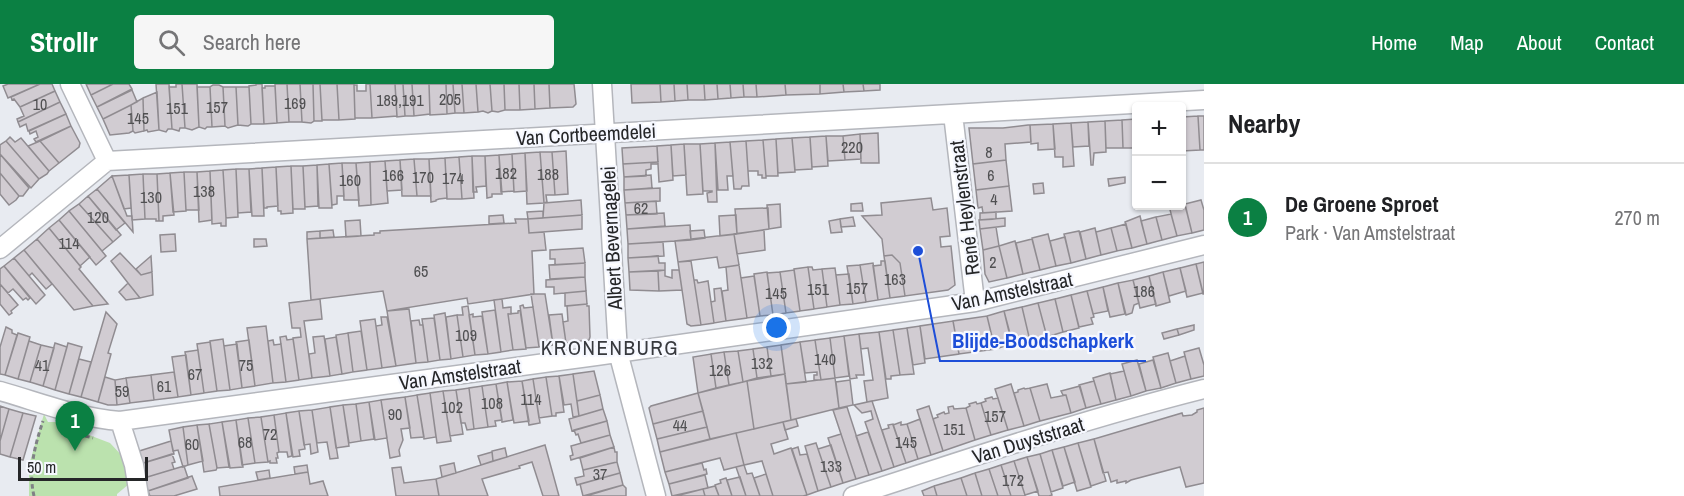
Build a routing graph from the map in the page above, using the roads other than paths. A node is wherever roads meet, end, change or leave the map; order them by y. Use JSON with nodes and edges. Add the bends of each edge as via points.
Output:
{"nodes":[{"id":1,"x":70,"y":84,"type":"edge"},
{"id":2,"x":602,"y":84,"type":"edge"},
{"id":3,"x":1204,"y":100,"type":"edge"},
{"id":4,"x":953,"y":114,"type":"junction"},
{"id":5,"x":605,"y":133,"type":"junction"},
{"id":6,"x":107,"y":161,"type":"junction"},
{"id":7,"x":1204,"y":246,"type":"edge"},
{"id":8,"x":0,"y":249,"type":"edge"},
{"id":9,"x":975,"y":302,"type":"junction"},
{"id":10,"x":618,"y":352,"type":"junction"},
{"id":11,"x":1204,"y":389,"type":"edge"},
{"id":12,"x":0,"y":391,"type":"edge"},
{"id":13,"x":120,"y":421,"type":"junction"},
{"id":14,"x":139,"y":496,"type":"edge"},
{"id":15,"x":656,"y":496,"type":"edge"},
{"id":16,"x":853,"y":496,"type":"edge"}],
"edges":[{"from":1,"to":6,"type":"street"},
{"from":2,"to":5,"type":"street","name":"Albert Bevernagelei"},
{"from":3,"to":4,"type":"street","name":"Van Cortbeemdelei"},
{"from":4,"to":5,"type":"street","name":"Van Cortbeemdelei"},
{"from":4,"to":9,"type":"street","name":"René Heylenstraat"},
{"from":5,"to":6,"type":"street","name":"Van Cortbeemdelei"},
{"from":5,"to":10,"type":"street","name":"Albert Bevernagelei"},
{"from":6,"to":8,"type":"street"},
{"from":7,"to":9,"type":"street","name":"Van Amstelstraat"},
{"from":9,"to":10,"type":"street","name":"Van Amstelstraat"},
{"from":10,"to":13,"type":"street","name":"Van Amstelstraat"},
{"from":10,"to":15,"type":"street","name":"Albert Bevernagelei"},
{"from":11,"to":16,"type":"street","name":"Van Duyststraat","via":[[1038,436]]},
{"from":12,"to":13,"type":"street","name":"Van Amstelstraat","via":[[99,419]]},
{"from":13,"to":14,"type":"street"}]}
